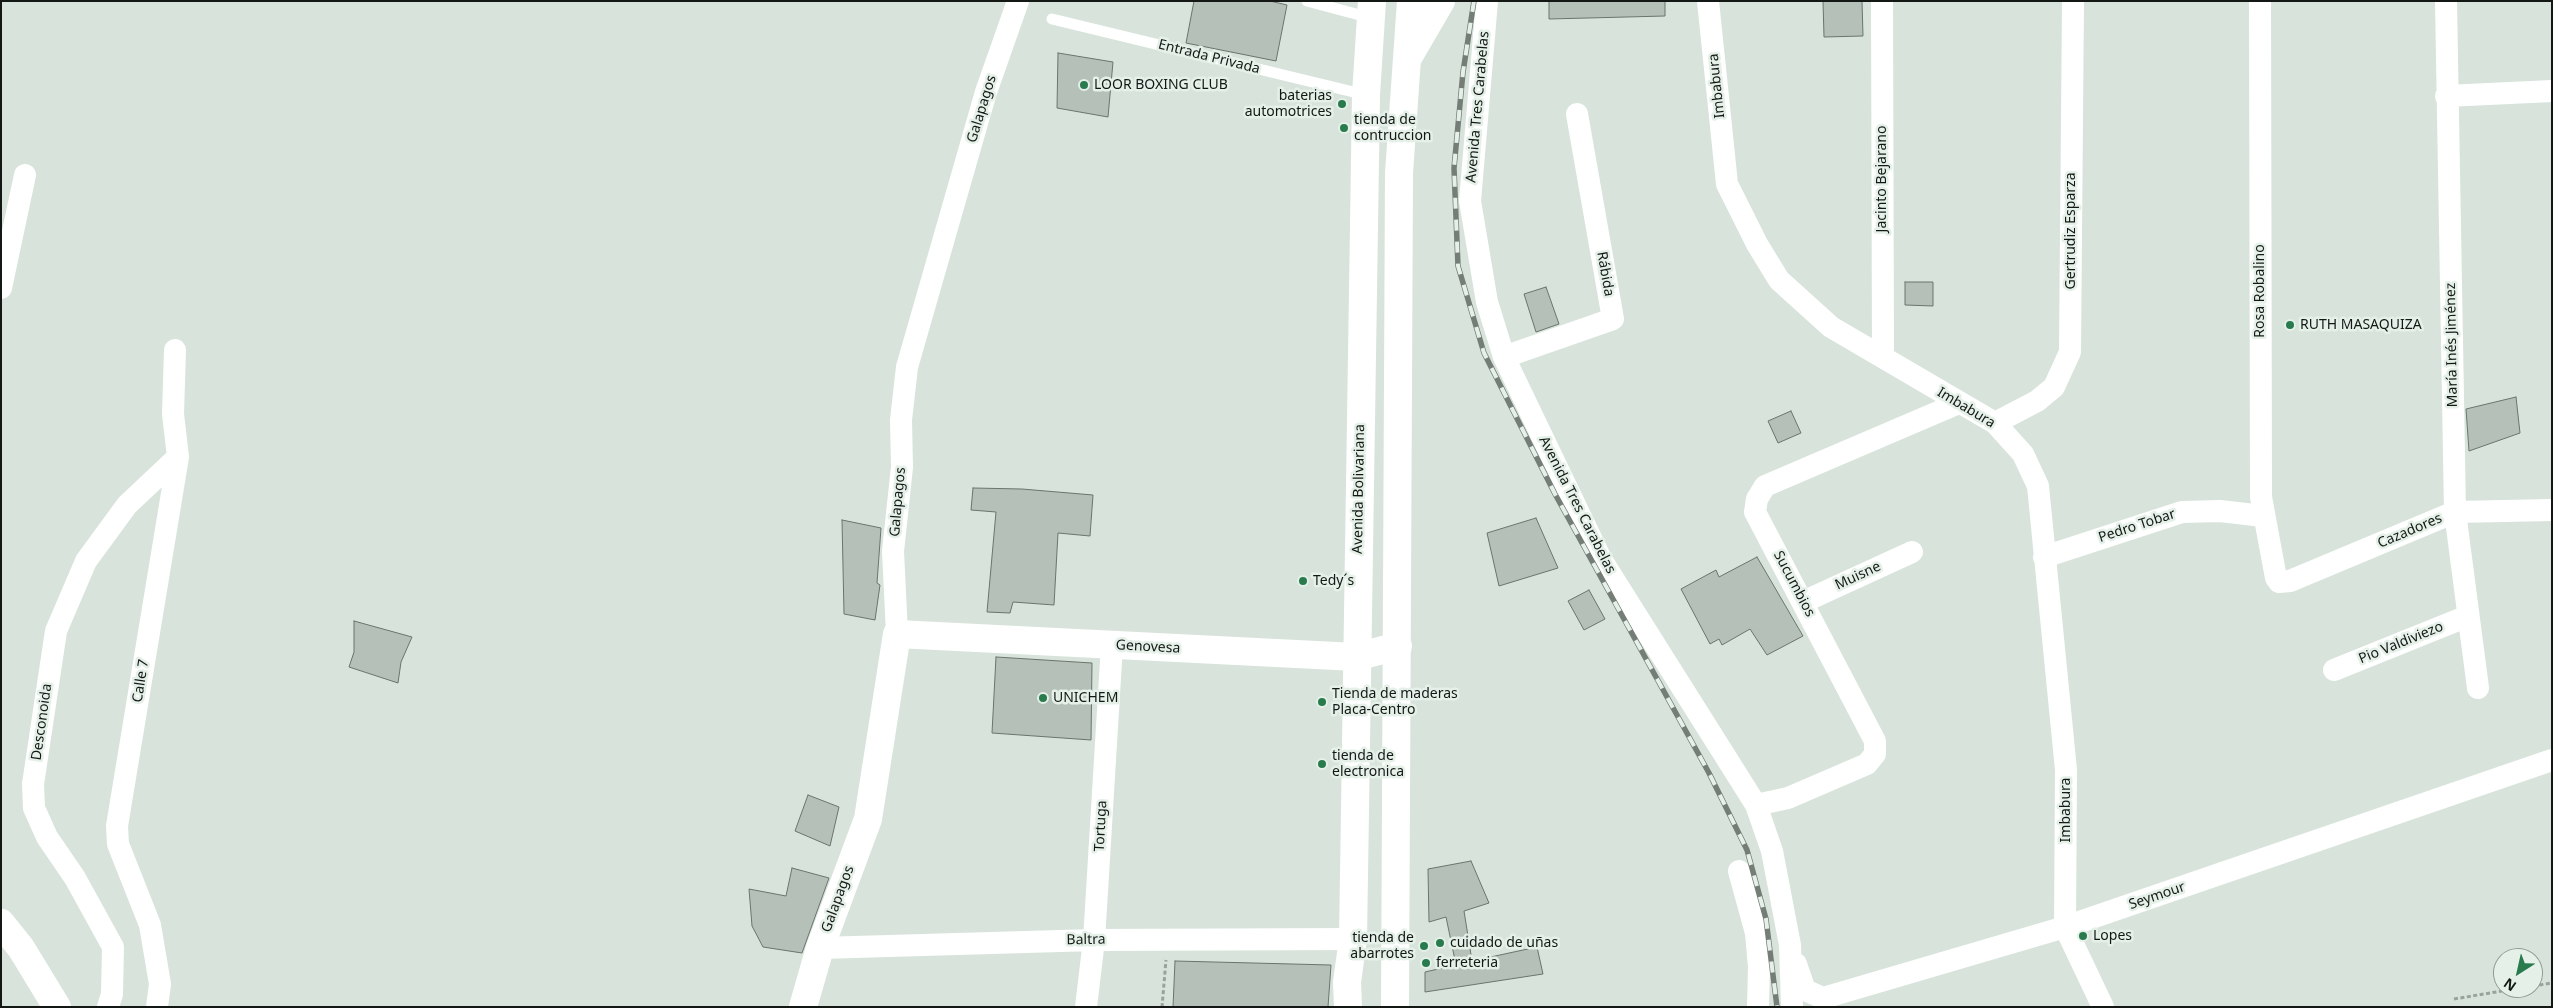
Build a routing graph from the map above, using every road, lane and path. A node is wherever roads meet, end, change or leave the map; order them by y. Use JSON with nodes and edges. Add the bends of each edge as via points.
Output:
{"nodes":[{"id":1,"x":1018,"y":1,"type":"edge"},
{"id":2,"x":1307,"y":1,"type":"edge"},
{"id":3,"x":1411,"y":1,"type":"edge"},
{"id":4,"x":1441,"y":1,"type":"edge"},
{"id":5,"x":1487,"y":1,"type":"edge"},
{"id":6,"x":1708,"y":1,"type":"edge"},
{"id":7,"x":1882,"y":1,"type":"edge"},
{"id":8,"x":2073,"y":1,"type":"edge"},
{"id":9,"x":2260,"y":1,"type":"edge"},
{"id":10,"x":2446,"y":1,"type":"edge"},
{"id":11,"x":1372,"y":9,"type":"edge"},
{"id":12,"x":1052,"y":19,"type":"dead end"},
{"id":13,"x":1405,"y":64,"type":"junction"},
{"id":14,"x":2552,"y":91,"type":"edge"},
{"id":15,"x":1366,"y":95,"type":"junction"},
{"id":16,"x":2446,"y":96,"type":"junction"},
{"id":17,"x":1577,"y":114,"type":"dead end"},
{"id":18,"x":25,"y":175,"type":"dead end"},
{"id":19,"x":1,"y":288,"type":"edge"},
{"id":20,"x":175,"y":350,"type":"dead end"},
{"id":21,"x":1504,"y":357,"type":"junction"},
{"id":22,"x":1883,"y":357,"type":"junction"},
{"id":23,"x":1958,"y":403,"type":"junction"},
{"id":24,"x":1995,"y":423,"type":"junction"},
{"id":25,"x":178,"y":457,"type":"junction"},
{"id":26,"x":2552,"y":510,"type":"edge"},
{"id":27,"x":2455,"y":512,"type":"junction"},
{"id":28,"x":2263,"y":516,"type":"junction"},
{"id":29,"x":1912,"y":552,"type":"dead end"},
{"id":30,"x":2044,"y":557,"type":"junction"},
{"id":31,"x":2276,"y":578,"type":"joint"},
{"id":32,"x":1803,"y":602,"type":"junction"},
{"id":33,"x":2468,"y":616,"type":"junction"},
{"id":34,"x":897,"y":634,"type":"junction"},
{"id":35,"x":1112,"y":645,"type":"junction"},
{"id":36,"x":1398,"y":646,"type":"junction"},
{"id":37,"x":1356,"y":657,"type":"junction"},
{"id":38,"x":2334,"y":670,"type":"dead end"},
{"id":39,"x":2478,"y":688,"type":"dead end"},
{"id":40,"x":2552,"y":760,"type":"edge"},
{"id":41,"x":1756,"y":805,"type":"junction"},
{"id":42,"x":1739,"y":871,"type":"dead end"},
{"id":43,"x":1,"y":923,"type":"edge"},
{"id":44,"x":2065,"y":927,"type":"junction"},
{"id":45,"x":1353,"y":939,"type":"junction"},
{"id":46,"x":1094,"y":940,"type":"junction"},
{"id":47,"x":1168,"y":941,"type":"junction"},
{"id":48,"x":1790,"y":945,"type":"junction"},
{"id":49,"x":820,"y":948,"type":"junction"},
{"id":50,"x":2493,"y":992,"type":"edge"},
{"id":51,"x":2454,"y":999,"type":"dead end"},
{"id":52,"x":56,"y":1007,"type":"edge"},
{"id":53,"x":108,"y":1007,"type":"edge"},
{"id":54,"x":156,"y":1007,"type":"edge"},
{"id":55,"x":803,"y":1007,"type":"edge"},
{"id":56,"x":1086,"y":1007,"type":"edge"},
{"id":57,"x":1162,"y":1007,"type":"edge"},
{"id":58,"x":1348,"y":1007,"type":"edge"},
{"id":59,"x":1395,"y":1007,"type":"edge"},
{"id":60,"x":1758,"y":1007,"type":"edge"},
{"id":61,"x":1792,"y":1007,"type":"edge"},
{"id":62,"x":2103,"y":1007,"type":"edge"}],
"edges":[{"from":1,"to":34,"type":"street","name":"Galapagos","via":[[986,92],[907,367],[894,551]]},
{"from":2,"to":11,"type":"lane"},
{"from":3,"to":13,"type":"main road"},
{"from":4,"to":13,"type":"main road"},
{"from":5,"to":21,"type":"street","name":"Avenida Tres Carabelas","via":[[1470,201],[1487,302]]},
{"from":6,"to":22,"type":"street","name":"Imbabura","via":[[1727,184],[1779,280],[1832,327]]},
{"from":7,"to":22,"type":"street","name":"Jacinto Bejarano"},
{"from":8,"to":24,"type":"street","name":"Gertrudiz Esparza","via":[[2070,352],[2054,387],[2037,401]]},
{"from":9,"to":28,"type":"street","name":"Rosa Robalino"},
{"from":10,"to":16,"type":"street","name":"María Inés Jiménez"},
{"from":11,"to":15,"type":"main road","name":"Avenida Bolivariana"},
{"from":12,"to":15,"type":"lane","name":"Entrada Privada"},
{"from":13,"to":36,"type":"main road","via":[[1399,174]]},
{"from":14,"to":16,"type":"street"},
{"from":15,"to":37,"type":"main road","name":"Avenida Bolivariana"},
{"from":16,"to":27,"type":"street","name":"María Inés Jiménez"},
{"from":17,"to":21,"type":"street","name":"Rábida","via":[[1613,319]]},
{"from":18,"to":19,"type":"street"},
{"from":20,"to":25,"type":"street","name":"Calle 7","via":[[173,414]]},
{"from":21,"to":41,"type":"street","name":"Avenida Tres Carabelas","via":[[1601,560]]},
{"from":22,"to":23,"type":"street","name":"Imbabura"},
{"from":23,"to":24,"type":"street","name":"Imbabura"},
{"from":23,"to":32,"type":"street","name":"Sucumbios","via":[[1765,486],[1756,499],[1756,512]]},
{"from":24,"to":30,"type":"street","name":"Imbabura","via":[[2023,454],[2038,486]]},
{"from":25,"to":53,"type":"street","name":"Desconoida","via":[[127,505],[86,561],[56,631],[33,784],[34,808],[47,837],[75,878],[113,947],[112,994]]},
{"from":25,"to":54,"type":"street","name":"Calle 7","via":[[117,826],[118,844],[150,925],[160,984]]},
{"from":26,"to":27,"type":"street","name":"Cazadores"},
{"from":27,"to":31,"type":"street","name":"Cazadores","via":[[2290,581],[2279,582]]},
{"from":27,"to":33,"type":"street","name":"María Inés Jiménez"},
{"from":28,"to":30,"type":"street","name":"Pedro Tobar","via":[[2220,511],[2182,512]]},
{"from":28,"to":31,"type":"street","name":"Rosa Robalino"},
{"from":29,"to":32,"type":"street","name":"Muisne"},
{"from":30,"to":44,"type":"street","name":"Imbabura","via":[[2066,770]]},
{"from":32,"to":41,"type":"street","name":"Sucumbios","via":[[1875,740],[1875,754],[1867,764],[1788,798]]},
{"from":33,"to":38,"type":"street","name":"Pio Valdiviezo"},
{"from":33,"to":39,"type":"street","name":"María Inés Jiménez"},
{"from":34,"to":35,"type":"main road","name":"Genovesa"},
{"from":34,"to":49,"type":"main road","name":"Galapagos","via":[[868,819]]},
{"from":35,"to":37,"type":"main road","name":"Genovesa"},
{"from":35,"to":46,"type":"street","name":"Tortuga"},
{"from":36,"to":37,"type":"main road","name":"Genovesa"},
{"from":36,"to":59,"type":"main road"},
{"from":37,"to":45,"type":"main road","name":"Avenida Bolivariana"},
{"from":40,"to":44,"type":"street","name":"Seymour"},
{"from":41,"to":48,"type":"street","name":"Avenida Tres Carabelas","via":[[1772,851]]},
{"from":42,"to":60,"type":"street","via":[[1756,933]]},
{"from":43,"to":52,"type":"main road"},
{"from":44,"to":48,"type":"street","name":"Seymour","via":[[1823,998],[1805,990]]},
{"from":44,"to":62,"type":"street","name":"Imbabura"},
{"from":45,"to":47,"type":"street","name":"Baltra"},
{"from":45,"to":58,"type":"main road","name":"Avenida Bolivariana","via":[[1347,982]]},
{"from":46,"to":47,"type":"street","name":"Baltra"},
{"from":46,"to":49,"type":"street","name":"Baltra"},
{"from":46,"to":56,"type":"street","name":"Tortuga"},
{"from":47,"to":57,"type":"path"},
{"from":48,"to":61,"type":"street","name":"Avenida Tres Carabelas"},
{"from":49,"to":55,"type":"main road","name":"Galapagos"},
{"from":50,"to":51,"type":"path"}]}
